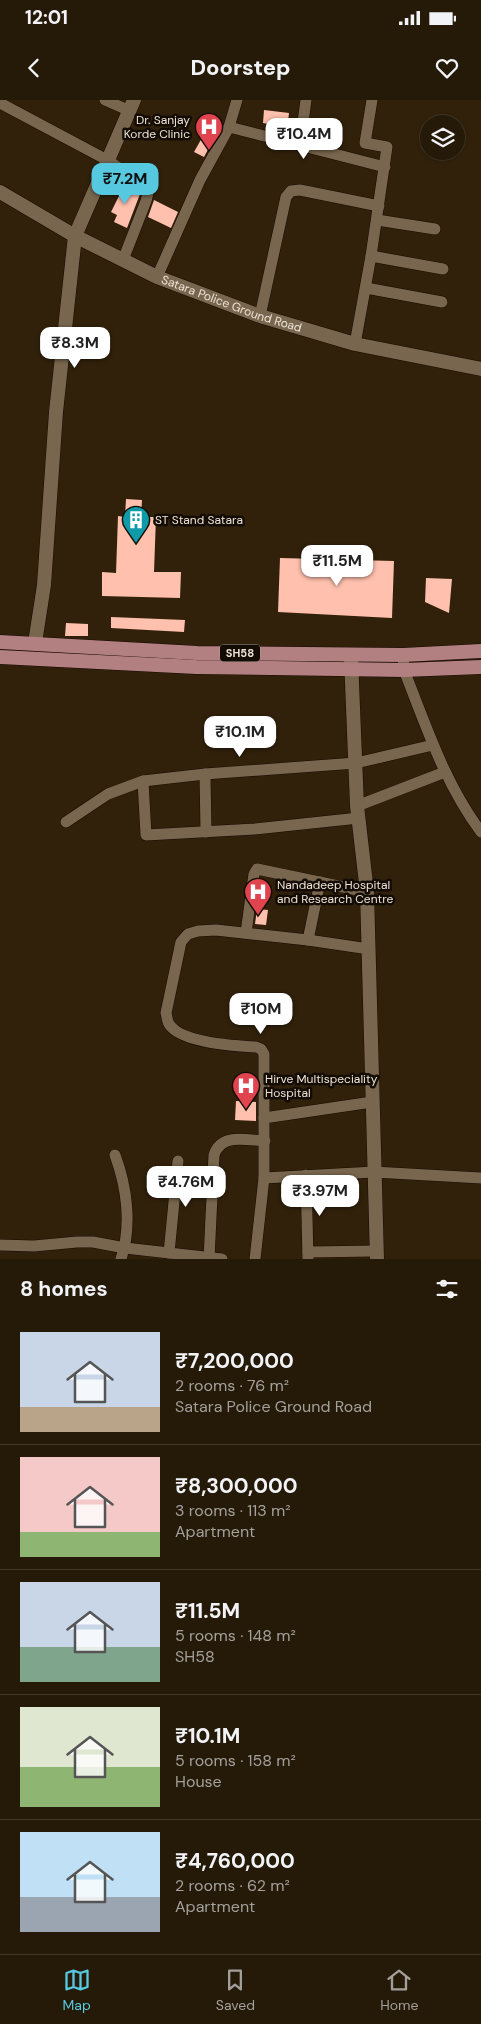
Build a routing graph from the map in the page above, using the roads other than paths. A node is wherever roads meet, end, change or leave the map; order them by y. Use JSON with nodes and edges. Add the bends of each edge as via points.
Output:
{"nodes":[{"id":1,"x":105,"y":100,"type":"edge"},
{"id":2,"x":237,"y":100,"type":"edge"},
{"id":3,"x":306,"y":100,"type":"edge"},
{"id":4,"x":372,"y":100,"type":"edge"},
{"id":5,"x":0,"y":103,"type":"edge"},
{"id":6,"x":132,"y":105,"type":"edge"},
{"id":7,"x":229,"y":127,"type":"junction"},
{"id":8,"x":300,"y":145,"type":"junction"},
{"id":9,"x":109,"y":161,"type":"junction"},
{"id":10,"x":385,"y":167,"type":"junction"},
{"id":11,"x":0,"y":192,"type":"edge"},
{"id":12,"x":379,"y":206,"type":"junction"},
{"id":13,"x":377,"y":220,"type":"junction"},
{"id":14,"x":435,"y":229,"type":"dead end"},
{"id":15,"x":75,"y":236,"type":"junction"},
{"id":16,"x":371,"y":256,"type":"junction"},
{"id":17,"x":123,"y":260,"type":"junction"},
{"id":18,"x":443,"y":269,"type":"dead end"},
{"id":19,"x":157,"y":277,"type":"junction"},
{"id":20,"x":366,"y":288,"type":"junction"},
{"id":21,"x":442,"y":302,"type":"dead end"},
{"id":22,"x":260,"y":316,"type":"junction"},
{"id":23,"x":355,"y":344,"type":"junction"},
{"id":24,"x":481,"y":369,"type":"edge"},
{"id":25,"x":0,"y":642,"type":"edge"},
{"id":26,"x":35,"y":643,"type":"junction"},
{"id":27,"x":481,"y":651,"type":"edge"},
{"id":28,"x":350,"y":654,"type":"junction"},
{"id":29,"x":403,"y":656,"type":"junction"},
{"id":30,"x":0,"y":657,"type":"edge"},
{"id":31,"x":481,"y":667,"type":"edge"},
{"id":32,"x":351,"y":670,"type":"junction"},
{"id":33,"x":404,"y":670,"type":"junction"},
{"id":34,"x":433,"y":745,"type":"junction"},
{"id":35,"x":356,"y":763,"type":"junction"},
{"id":36,"x":445,"y":772,"type":"junction"},
{"id":37,"x":205,"y":774,"type":"junction"},
{"id":38,"x":143,"y":781,"type":"junction"},
{"id":39,"x":358,"y":812,"type":"junction"},
{"id":40,"x":66,"y":822,"type":"dead end"},
{"id":41,"x":206,"y":832,"type":"junction"},
{"id":42,"x":481,"y":832,"type":"edge"},
{"id":43,"x":320,"y":882,"type":"junction"},
{"id":44,"x":367,"y":892,"type":"junction"},
{"id":45,"x":246,"y":933,"type":"junction"},
{"id":46,"x":308,"y":940,"type":"junction"},
{"id":47,"x":368,"y":949,"type":"junction"},
{"id":48,"x":372,"y":1102,"type":"junction"},
{"id":49,"x":264,"y":1118,"type":"junction"},
{"id":50,"x":264,"y":1140,"type":"junction"},
{"id":51,"x":115,"y":1155,"type":"dead end"},
{"id":52,"x":178,"y":1161,"type":"dead end"},
{"id":53,"x":374,"y":1172,"type":"junction"},
{"id":54,"x":306,"y":1175,"type":"junction"},
{"id":55,"x":264,"y":1178,"type":"junction"},
{"id":56,"x":481,"y":1178,"type":"edge"},
{"id":57,"x":0,"y":1246,"type":"edge"},
{"id":58,"x":169,"y":1253,"type":"junction"},
{"id":59,"x":123,"y":1254,"type":"edge"},
{"id":60,"x":377,"y":1255,"type":"edge"},
{"id":61,"x":308,"y":1256,"type":"edge"},
{"id":62,"x":209,"y":1258,"type":"edge"},
{"id":63,"x":222,"y":1259,"type":"edge"},
{"id":64,"x":255,"y":1259,"type":"edge"}],
"edges":[{"from":1,"to":6,"type":"street"},
{"from":2,"to":7,"type":"street"},
{"from":3,"to":8,"type":"street"},
{"from":4,"to":10,"type":"street","via":[[365,143],[387,147]]},
{"from":5,"to":9,"type":"street"},
{"from":6,"to":9,"type":"main road"},
{"from":7,"to":8,"type":"street"},
{"from":7,"to":19,"type":"street","via":[[200,180]]},
{"from":8,"to":10,"type":"street"},
{"from":9,"to":15,"type":"main road"},
{"from":9,"to":17,"type":"street","via":[[141,182],[148,193]]},
{"from":10,"to":12,"type":"street"},
{"from":11,"to":15,"type":"main road","name":"Satara Police Ground Road"},
{"from":12,"to":13,"type":"street"},
{"from":12,"to":22,"type":"street","via":[[291,190],[286,197]]},
{"from":13,"to":14,"type":"street"},
{"from":13,"to":16,"type":"street"},
{"from":15,"to":17,"type":"main road","name":"Satara Police Ground Road"},
{"from":15,"to":26,"type":"main road","via":[[56,412],[44,585]]},
{"from":16,"to":18,"type":"street"},
{"from":16,"to":20,"type":"street"},
{"from":17,"to":19,"type":"main road","name":"Satara Police Ground Road"},
{"from":19,"to":22,"type":"main road","name":"Satara Police Ground Road"},
{"from":20,"to":21,"type":"street"},
{"from":20,"to":23,"type":"street"},
{"from":22,"to":23,"type":"main road","name":"Satara Police Ground Road"},
{"from":23,"to":24,"type":"main road","name":"Satara Police Ground Road"},
{"from":25,"to":26,"type":"main road","name":"SH58","number":"SH58"},
{"from":26,"to":28,"type":"main road","name":"SH58","number":"SH58","via":[[197,653]]},
{"from":27,"to":29,"type":"main road","name":"SH58","number":"SH58"},
{"from":28,"to":29,"type":"main road","name":"SH58","number":"SH58"},
{"from":28,"to":32,"type":"main road"},
{"from":29,"to":33,"type":"street"},
{"from":30,"to":32,"type":"main road","name":"SH58","number":"SH58","via":[[196,667]]},
{"from":31,"to":33,"type":"main road","name":"SH58","number":"SH58"},
{"from":32,"to":33,"type":"main road","name":"SH58","number":"SH58"},
{"from":32,"to":35,"type":"main road"},
{"from":33,"to":34,"type":"street"},
{"from":34,"to":35,"type":"street"},
{"from":34,"to":36,"type":"street"},
{"from":35,"to":37,"type":"street"},
{"from":35,"to":39,"type":"main road"},
{"from":36,"to":39,"type":"street"},
{"from":36,"to":42,"type":"street"},
{"from":37,"to":38,"type":"street"},
{"from":37,"to":41,"type":"street"},
{"from":38,"to":40,"type":"street","via":[[108,794]]},
{"from":38,"to":41,"type":"street","via":[[146,835]]},
{"from":39,"to":41,"type":"street","via":[[317,824]]},
{"from":39,"to":44,"type":"main road"},
{"from":43,"to":44,"type":"street"},
{"from":43,"to":45,"type":"street","via":[[257,869]]},
{"from":43,"to":46,"type":"street"},
{"from":44,"to":47,"type":"main road"},
{"from":45,"to":46,"type":"street"},
{"from":45,"to":49,"type":"street","via":[[198,930],[188,934],[178,952],[166,1012],[169,1024],[193,1038],[261,1049],[264,1054]]},
{"from":46,"to":47,"type":"street"},
{"from":47,"to":48,"type":"main road"},
{"from":48,"to":49,"type":"street"},
{"from":48,"to":53,"type":"main road"},
{"from":49,"to":50,"type":"street"},
{"from":50,"to":55,"type":"street"},
{"from":50,"to":62,"type":"street","via":[[224,1140],[217,1146]]},
{"from":51,"to":59,"type":"street","via":[[126,1193]]},
{"from":52,"to":58,"type":"street"},
{"from":53,"to":54,"type":"street"},
{"from":53,"to":56,"type":"street"},
{"from":53,"to":60,"type":"main road"},
{"from":54,"to":55,"type":"street"},
{"from":54,"to":61,"type":"street"},
{"from":55,"to":64,"type":"street"},
{"from":57,"to":59,"type":"street","via":[[92,1242]]},
{"from":58,"to":59,"type":"street"},
{"from":58,"to":62,"type":"street"},
{"from":60,"to":61,"type":"street"},
{"from":62,"to":63,"type":"street"}]}
